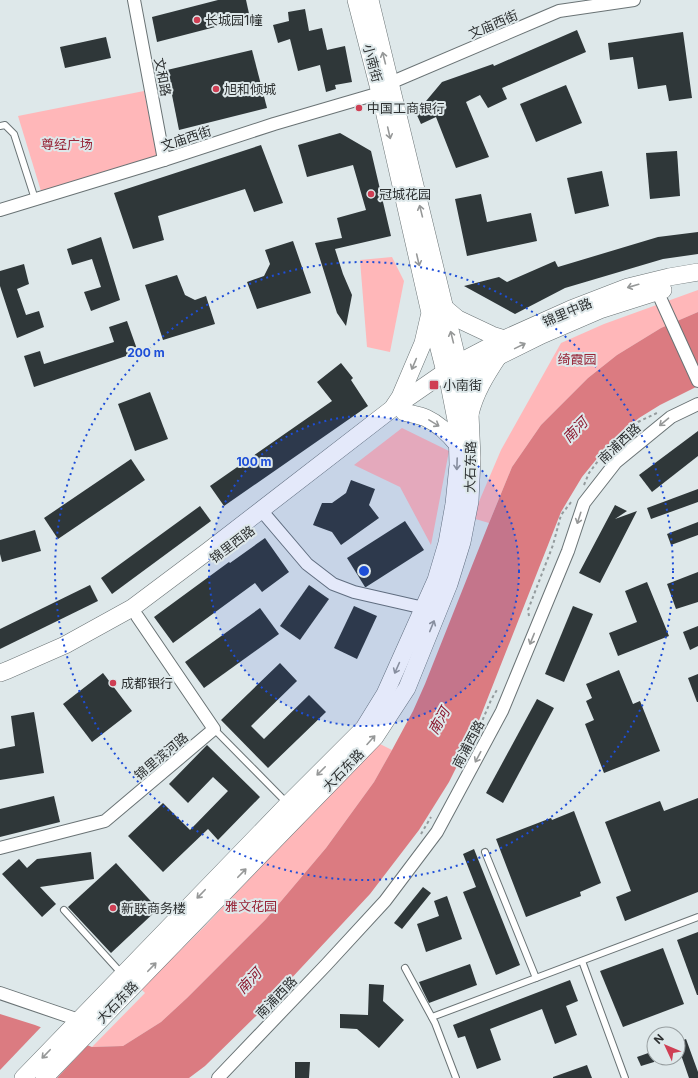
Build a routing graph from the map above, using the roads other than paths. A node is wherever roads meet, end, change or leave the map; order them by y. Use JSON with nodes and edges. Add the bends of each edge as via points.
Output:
{"nodes":[{"id":1,"x":134,"y":0,"type":"edge"},
{"id":2,"x":356,"y":0,"type":"edge"},
{"id":3,"x":370,"y":0,"type":"edge"},
{"id":4,"x":634,"y":0,"type":"edge"},
{"id":5,"x":385,"y":88,"type":"junction"},
{"id":6,"x":0,"y":126,"type":"edge"},
{"id":7,"x":164,"y":160,"type":"junction"},
{"id":8,"x":35,"y":199,"type":"junction"},
{"id":9,"x":0,"y":210,"type":"edge"},
{"id":10,"x":698,"y":272,"type":"edge"},
{"id":11,"x":698,"y":282,"type":"edge"},
{"id":12,"x":656,"y":291,"type":"junction"},
{"id":13,"x":437,"y":310,"type":"junction"},
{"id":14,"x":505,"y":339,"type":"junction"},
{"id":15,"x":499,"y":356,"type":"junction"},
{"id":16,"x":453,"y":374,"type":"junction"},
{"id":17,"x":698,"y":382,"type":"edge"},
{"id":18,"x":698,"y":404,"type":"edge"},
{"id":19,"x":398,"y":410,"type":"junction"},
{"id":20,"x":470,"y":414,"type":"junction"},
{"id":21,"x":458,"y":445,"type":"junction"},
{"id":22,"x":264,"y":513,"type":"junction"},
{"id":23,"x":424,"y":608,"type":"junction"},
{"id":24,"x":137,"y":616,"type":"junction"},
{"id":25,"x":0,"y":673,"type":"edge"},
{"id":26,"x":0,"y":681,"type":"edge"},
{"id":27,"x":214,"y":729,"type":"junction"},
{"id":28,"x":288,"y":804,"type":"junction"},
{"id":29,"x":0,"y":848,"type":"edge"},
{"id":30,"x":485,"y":852,"type":"dead end"},
{"id":31,"x":64,"y":910,"type":"dead end"},
{"id":32,"x":698,"y":917,"type":"edge"},
{"id":33,"x":582,"y":961,"type":"junction"},
{"id":34,"x":405,"y":968,"type":"dead end"},
{"id":35,"x":123,"y":975,"type":"junction"},
{"id":36,"x":536,"y":978,"type":"junction"},
{"id":37,"x":0,"y":993,"type":"edge"},
{"id":38,"x":432,"y":1017,"type":"junction"},
{"id":39,"x":78,"y":1028,"type":"junction"},
{"id":40,"x":23,"y":1078,"type":"edge"},
{"id":41,"x":44,"y":1078,"type":"edge"},
{"id":42,"x":218,"y":1078,"type":"edge"},
{"id":43,"x":456,"y":1078,"type":"edge"},
{"id":44,"x":625,"y":1078,"type":"edge"}],
"edges":[{"from":1,"to":7,"type":"street","name":"文和路"},
{"from":2,"to":5,"type":"main road","name":"小南街"},
{"from":5,"to":3,"type":"main road","name":"小南街","one_way":true},
{"from":4,"to":5,"type":"street","name":"文庙西街","via":[[559,11]]},
{"from":5,"to":7,"type":"street","name":"文庙西街"},
{"from":5,"to":13,"type":"main road","name":"小南街"},
{"from":6,"to":8,"type":"lane","via":[[5,125],[14,134]]},
{"from":7,"to":8,"type":"street","name":"文庙西街"},
{"from":8,"to":9,"type":"street","name":"文庙西街"},
{"from":10,"to":14,"type":"main road","name":"锦里中路","one_way":true,"via":[[628,287]]},
{"from":11,"to":12,"type":"main road","name":"锦里中路"},
{"from":15,"to":12,"type":"main road","name":"锦里中路","one_way":true,"via":[[542,334]]},
{"from":12,"to":17,"type":"street"},
{"from":13,"to":14,"type":"main road"},
{"from":13,"to":16,"type":"main road","name":"小南街"},
{"from":13,"to":19,"type":"main road","one_way":true,"via":[[400,397]]},
{"from":14,"to":16,"type":"main road","name":"锦里中路"},
{"from":15,"to":16,"type":"main road","name":"锦里中路"},
{"from":15,"to":20,"type":"main road","via":[[473,400]]},
{"from":16,"to":19,"type":"main road","name":"锦里西路"},
{"from":16,"to":20,"type":"main road","name":"大石东路"},
{"from":16,"to":21,"type":"main road","name":"大石东路"},
{"from":18,"to":42,"type":"street","name":"南浦西路","one_way":true,"via":[[670,417],[616,462],[584,503],[568,551],[502,711],[437,832],[385,901]]},
{"from":19,"to":21,"type":"main road","one_way":true,"via":[[425,417],[440,426]]},
{"from":19,"to":22,"type":"main road","name":"锦里西路"},
{"from":39,"to":20,"type":"main road","name":"大石东路","one_way":true,"via":[[375,737],[406,688],[449,584],[462,542],[470,501]]},
{"from":21,"to":23,"type":"main road","name":"大石东路","one_way":true,"via":[[454,504],[447,543]]},
{"from":22,"to":23,"type":"street","via":[[307,564],[332,584],[354,592]]},
{"from":22,"to":24,"type":"main road","name":"锦里西路"},
{"from":22,"to":25,"type":"main road","name":"锦里西路","via":[[132,608],[65,645]]},
{"from":23,"to":28,"type":"main road","name":"大石东路","one_way":true,"via":[[385,694],[364,728]]},
{"from":24,"to":26,"type":"main road","name":"锦里西路","via":[[76,648]]},
{"from":24,"to":27,"type":"street"},
{"from":27,"to":28,"type":"lane"},
{"from":27,"to":29,"type":"street","name":"锦里滨河路","via":[[105,821]]},
{"from":28,"to":35,"type":"main road","name":"大石东路","one_way":true},
{"from":30,"to":36,"type":"lane"},
{"from":31,"to":35,"type":"lane"},
{"from":32,"to":33,"type":"lane"},
{"from":33,"to":36,"type":"lane"},
{"from":33,"to":44,"type":"lane"},
{"from":34,"to":38,"type":"lane"},
{"from":35,"to":39,"type":"main road","name":"大石东路"},
{"from":36,"to":38,"type":"lane"},
{"from":37,"to":39,"type":"street"},
{"from":38,"to":43,"type":"lane"},
{"from":39,"to":40,"type":"main road","name":"大石东路","one_way":true},
{"from":39,"to":41,"type":"main road","name":"大石东路"}]}
